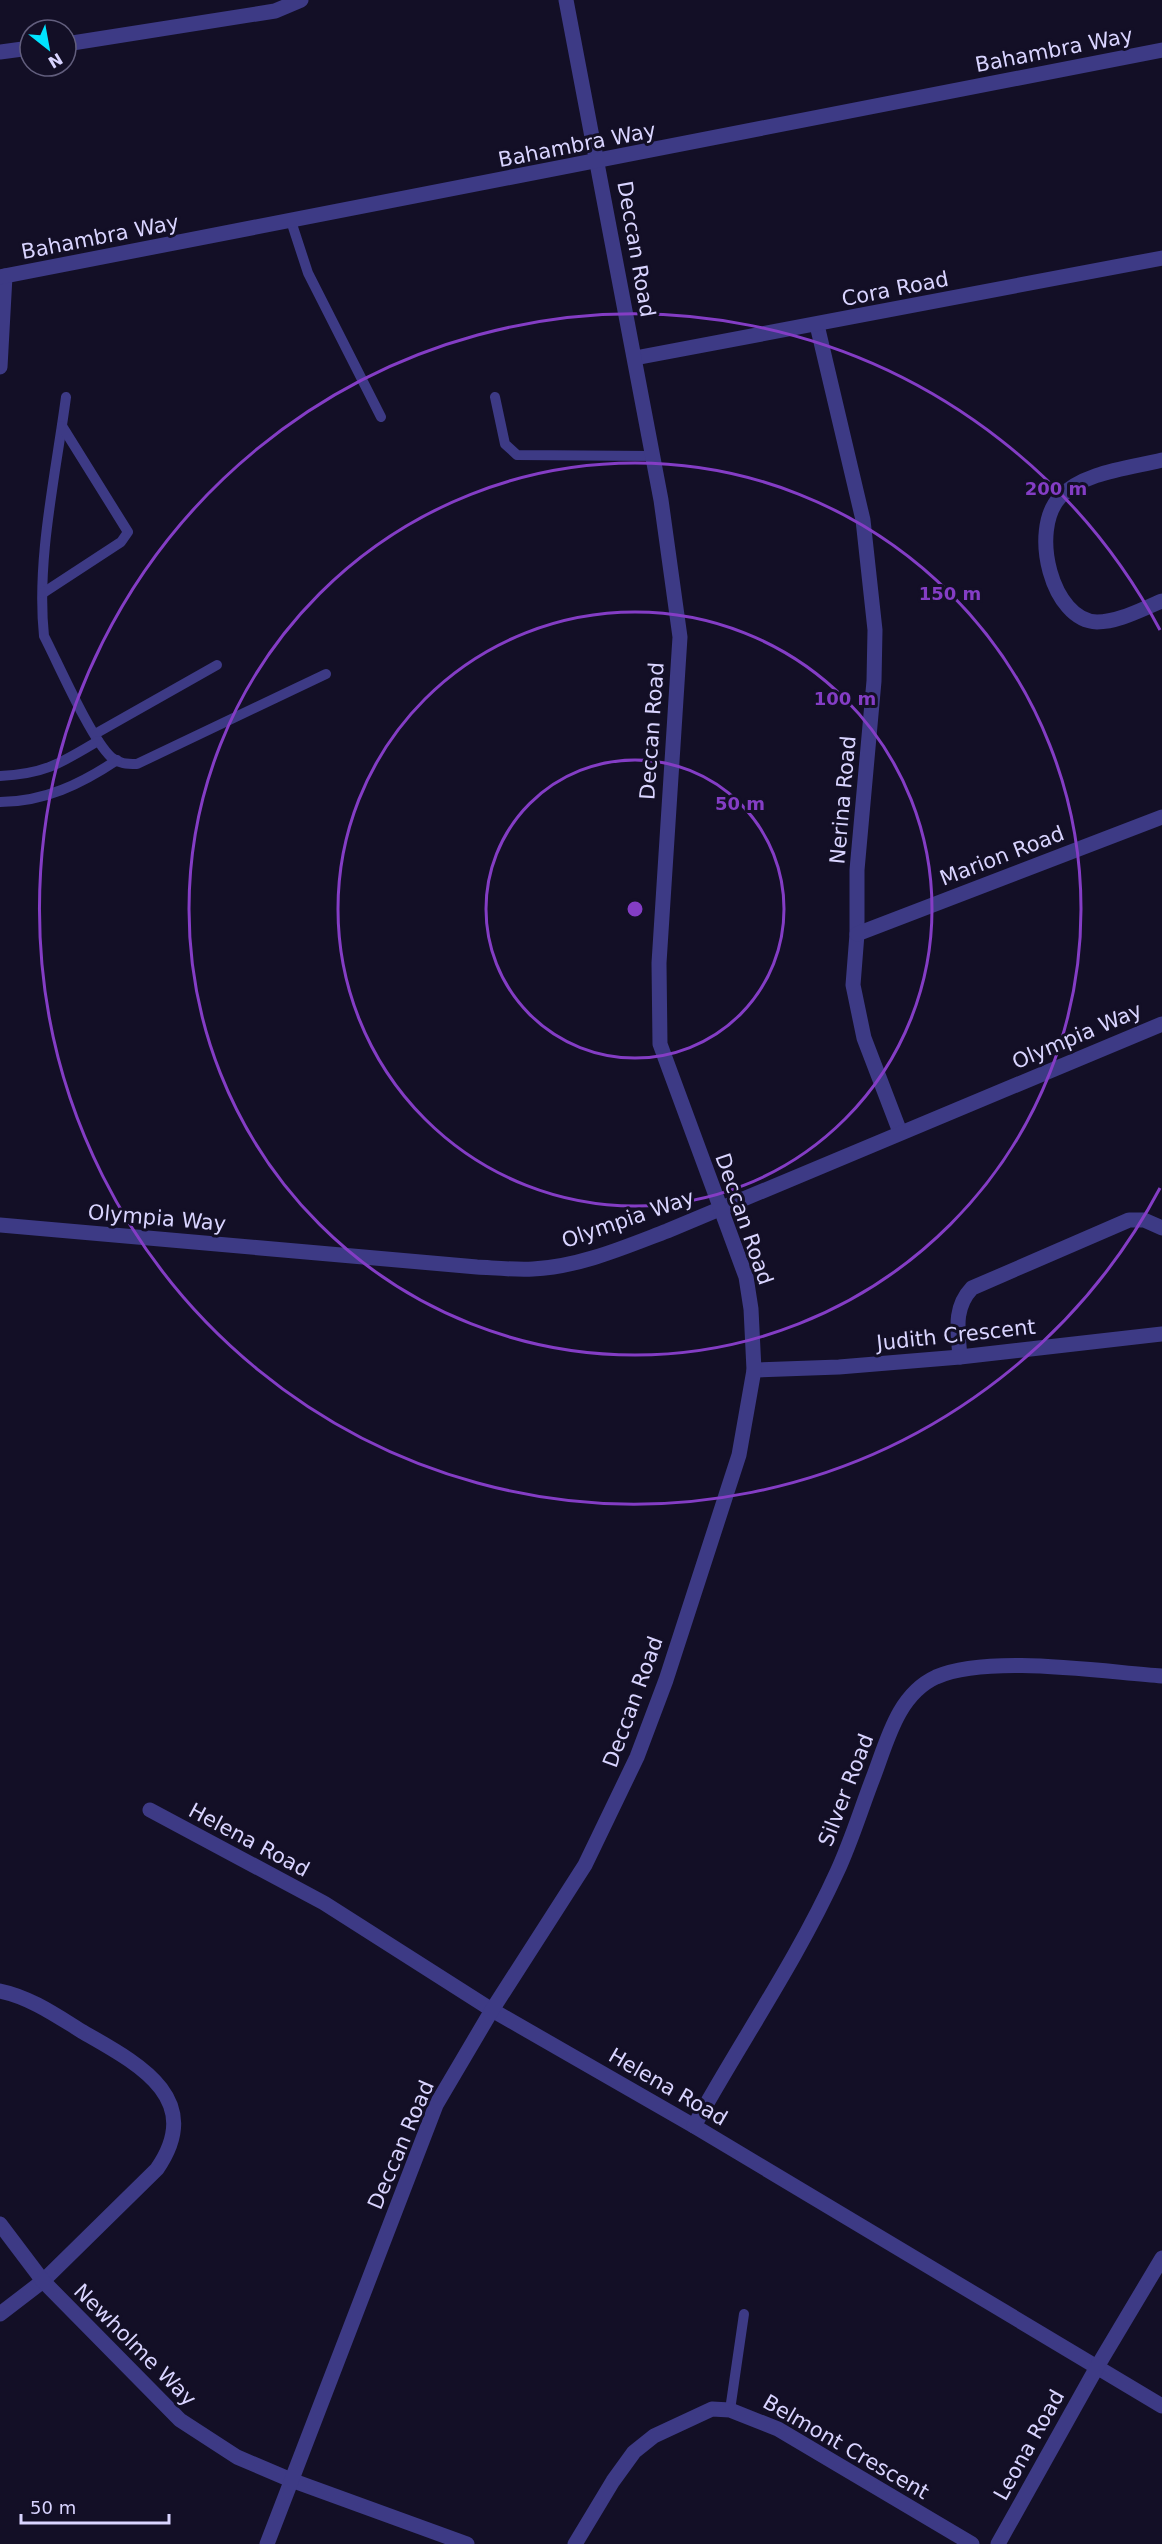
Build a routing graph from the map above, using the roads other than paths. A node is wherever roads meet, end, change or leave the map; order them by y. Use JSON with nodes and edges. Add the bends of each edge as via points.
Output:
{"nodes":[{"id":1,"x":301,"y":0,"type":"edge"},
{"id":2,"x":566,"y":0,"type":"edge"},
{"id":3,"x":78,"y":42,"type":"edge"},
{"id":4,"x":18,"y":50,"type":"edge"},
{"id":5,"x":1162,"y":50,"type":"edge"},
{"id":6,"x":0,"y":52,"type":"edge"},
{"id":7,"x":598,"y":162,"type":"junction"},
{"id":8,"x":291,"y":221,"type":"junction"},
{"id":9,"x":1162,"y":258,"type":"edge"},
{"id":10,"x":3,"y":277,"type":"edge"},
{"id":11,"x":817,"y":325,"type":"junction"},
{"id":12,"x":634,"y":358,"type":"junction"},
{"id":13,"x":0,"y":367,"type":"edge"},
{"id":14,"x":66,"y":397,"type":"dead end"},
{"id":15,"x":495,"y":397,"type":"dead end"},
{"id":16,"x":381,"y":417,"type":"dead end"},
{"id":17,"x":62,"y":426,"type":"junction"},
{"id":18,"x":653,"y":456,"type":"junction"},
{"id":19,"x":1162,"y":460,"type":"edge"},
{"id":20,"x":43,"y":593,"type":"junction"},
{"id":21,"x":1162,"y":601,"type":"edge"},
{"id":22,"x":217,"y":665,"type":"dead end"},
{"id":23,"x":326,"y":674,"type":"dead end"},
{"id":24,"x":97,"y":737,"type":"junction"},
{"id":25,"x":117,"y":760,"type":"junction"},
{"id":26,"x":0,"y":776,"type":"edge"},
{"id":27,"x":0,"y":802,"type":"edge"},
{"id":28,"x":1162,"y":817,"type":"edge"},
{"id":29,"x":857,"y":934,"type":"junction"},
{"id":30,"x":1162,"y":1024,"type":"edge"},
{"id":31,"x":900,"y":1132,"type":"junction"},
{"id":32,"x":721,"y":1208,"type":"junction"},
{"id":33,"x":0,"y":1225,"type":"edge"},
{"id":34,"x":1162,"y":1228,"type":"edge"},
{"id":35,"x":1162,"y":1334,"type":"edge"},
{"id":36,"x":960,"y":1357,"type":"junction"},
{"id":37,"x":754,"y":1370,"type":"junction"},
{"id":38,"x":1162,"y":1676,"type":"edge"},
{"id":39,"x":150,"y":1810,"type":"dead end"},
{"id":40,"x":0,"y":1992,"type":"edge"},
{"id":41,"x":492,"y":2010,"type":"junction"},
{"id":42,"x":694,"y":2126,"type":"junction"},
{"id":43,"x":0,"y":2224,"type":"edge"},
{"id":44,"x":1162,"y":2258,"type":"edge"},
{"id":45,"x":43,"y":2282,"type":"junction"},
{"id":46,"x":0,"y":2314,"type":"edge"},
{"id":47,"x":744,"y":2314,"type":"dead end"},
{"id":48,"x":1097,"y":2367,"type":"junction"},
{"id":49,"x":1162,"y":2406,"type":"edge"},
{"id":50,"x":730,"y":2409,"type":"junction"},
{"id":51,"x":291,"y":2480,"type":"junction"},
{"id":52,"x":267,"y":2544,"type":"edge"},
{"id":53,"x":466,"y":2544,"type":"edge"},
{"id":54,"x":575,"y":2544,"type":"edge"},
{"id":55,"x":972,"y":2544,"type":"edge"},
{"id":56,"x":998,"y":2544,"type":"edge"}],
"edges":[{"from":1,"to":3,"type":"street","via":[[275,11]]},
{"from":2,"to":7,"type":"street","name":"Deccan Road"},
{"from":4,"to":6,"type":"street"},
{"from":5,"to":7,"type":"street","name":"Bahambra Way"},
{"from":7,"to":8,"type":"street","name":"Bahambra Way"},
{"from":7,"to":12,"type":"street","name":"Deccan Road"},
{"from":8,"to":10,"type":"street","name":"Bahambra Way"},
{"from":8,"to":16,"type":"lane","via":[[313,283]]},
{"from":9,"to":11,"type":"street","name":"Cora Road"},
{"from":10,"to":13,"type":"street"},
{"from":11,"to":12,"type":"street","name":"Cora Road"},
{"from":11,"to":29,"type":"street","name":"Nerina Road","via":[[863,520],[875,630],[857,870]]},
{"from":12,"to":18,"type":"street","name":"Deccan Road"},
{"from":14,"to":17,"type":"lane"},
{"from":15,"to":18,"type":"lane","via":[[505,444],[517,455]]},
{"from":17,"to":20,"type":"lane"},
{"from":17,"to":20,"type":"lane","via":[[128,532],[121,542]]},
{"from":18,"to":32,"type":"street","name":"Deccan Road","via":[[680,637],[659,963],[660,1044]]},
{"from":19,"to":21,"type":"street","via":[[1098,476],[1061,496],[1050,510],[1045,550],[1048,572],[1069,607],[1082,617],[1096,622],[1126,616]]},
{"from":20,"to":24,"type":"lane","via":[[44,636]]},
{"from":22,"to":24,"type":"lane"},
{"from":23,"to":25,"type":"lane","via":[[137,765]]},
{"from":24,"to":25,"type":"lane"},
{"from":24,"to":26,"type":"lane","via":[[52,768]]},
{"from":25,"to":27,"type":"lane","via":[[66,790]]},
{"from":28,"to":29,"type":"street","name":"Marion Road"},
{"from":29,"to":31,"type":"street","name":"Nerina Road","via":[[853,964],[856,1007]]},
{"from":30,"to":31,"type":"street","name":"Olympia Way"},
{"from":31,"to":32,"type":"street","name":"Olympia Way"},
{"from":32,"to":33,"type":"street","name":"Olympia Way","via":[[618,1249],[534,1269]]},
{"from":32,"to":37,"type":"street","name":"Deccan Road","via":[[746,1277]]},
{"from":34,"to":36,"type":"street","via":[[1144,1220],[1129,1220],[972,1288],[959,1308]]},
{"from":35,"to":36,"type":"street","name":"Judith Crescent"},
{"from":36,"to":37,"type":"street","name":"Judith Crescent"},
{"from":37,"to":41,"type":"street","name":"Deccan Road","via":[[740,1455],[666,1680],[615,1808],[585,1865]]},
{"from":38,"to":42,"type":"street","name":"Silver Road","via":[[1016,1666],[953,1671],[920,1687],[904,1704],[887,1737],[837,1872]]},
{"from":39,"to":41,"type":"street","name":"Helena Road","via":[[324,1903]]},
{"from":40,"to":45,"type":"street","via":[[16,1995],[50,2012],[130,2059],[154,2078],[175,2126],[166,2156],[157,2169]]},
{"from":41,"to":42,"type":"street","name":"Helena Road"},
{"from":41,"to":51,"type":"street","name":"Deccan Road","via":[[436,2105]]},
{"from":42,"to":48,"type":"street","name":"Helena Road"},
{"from":43,"to":45,"type":"street","name":"Newholme Way"},
{"from":44,"to":48,"type":"street","name":"Leona Road"},
{"from":45,"to":46,"type":"street"},
{"from":45,"to":51,"type":"street","name":"Newholme Way","via":[[180,2420],[237,2457]]},
{"from":47,"to":50,"type":"lane"},
{"from":48,"to":49,"type":"street","name":"Helena Road"},
{"from":48,"to":56,"type":"street","name":"Leona Road"},
{"from":50,"to":54,"type":"street","name":"Belmont Crescent","via":[[712,2409],[690,2417],[634,2452]]},
{"from":50,"to":55,"type":"street","name":"Belmont Crescent","via":[[778,2429]]},
{"from":51,"to":52,"type":"street","name":"Deccan Road"},
{"from":51,"to":53,"type":"street","name":"Newholme Way"}]}
